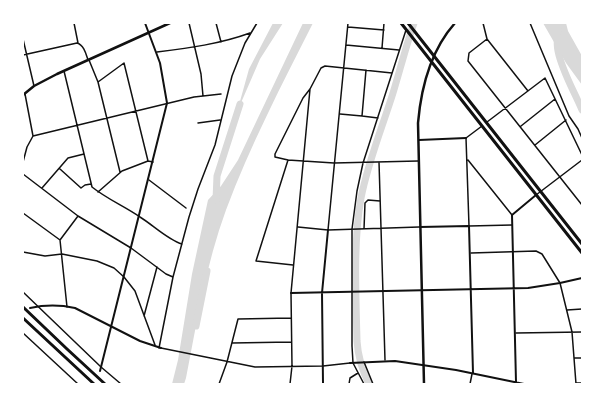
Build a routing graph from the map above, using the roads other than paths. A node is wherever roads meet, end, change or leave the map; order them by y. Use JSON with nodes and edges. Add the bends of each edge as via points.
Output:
{"nodes":[{"id":1,"x":74,"y":23,"type":"edge"},
{"id":2,"x":145,"y":23,"type":"edge"},
{"id":3,"x":170,"y":23,"type":"edge"},
{"id":4,"x":190,"y":23,"type":"edge"},
{"id":5,"x":216,"y":23,"type":"edge"},
{"id":6,"x":253,"y":23,"type":"edge"},
{"id":7,"x":257,"y":23,"type":"edge"},
{"id":8,"x":348,"y":23,"type":"edge"},
{"id":9,"x":384,"y":23,"type":"edge"},
{"id":10,"x":401,"y":23,"type":"edge"},
{"id":11,"x":455,"y":23,"type":"edge"},
{"id":12,"x":483,"y":23,"type":"edge"},
{"id":13,"x":530,"y":23,"type":"edge"},
{"id":14,"x":409,"y":24,"type":"edge"},
{"id":15,"x":254,"y":26,"type":"junction"},
{"id":16,"x":348,"y":27,"type":"junction"},
{"id":17,"x":384,"y":30,"type":"junction"},
{"id":18,"x":407,"y":31,"type":"junction"},
{"id":19,"x":148,"y":33,"type":"junction"},
{"id":20,"x":250,"y":33,"type":"junction"},
{"id":21,"x":23,"y":39,"type":"edge"},
{"id":22,"x":487,"y":39,"type":"junction"},
{"id":23,"x":221,"y":42,"type":"junction"},
{"id":24,"x":78,"y":43,"type":"junction"},
{"id":25,"x":346,"y":45,"type":"junction"},
{"id":26,"x":196,"y":47,"type":"junction"},
{"id":27,"x":382,"y":48,"type":"junction"},
{"id":28,"x":400,"y":50,"type":"junction"},
{"id":29,"x":156,"y":52,"type":"junction"},
{"id":30,"x":26,"y":54,"type":"junction"},
{"id":31,"x":23,"y":55,"type":"edge"},
{"id":32,"x":434,"y":56,"type":"junction"},
{"id":33,"x":89,"y":60,"type":"junction"},
{"id":34,"x":432,"y":62,"type":"junction"},
{"id":35,"x":344,"y":68,"type":"junction"},
{"id":36,"x":366,"y":70,"type":"junction"},
{"id":37,"x":64,"y":71,"type":"junction"},
{"id":38,"x":392,"y":73,"type":"junction"},
{"id":39,"x":98,"y":82,"type":"junction"},
{"id":40,"x":34,"y":86,"type":"junction"},
{"id":41,"x":310,"y":89,"type":"junction"},
{"id":42,"x":528,"y":91,"type":"junction"},
{"id":43,"x":24,"y":94,"type":"edge"},
{"id":44,"x":220,"y":94,"type":"dead end"},
{"id":45,"x":203,"y":96,"type":"junction"},
{"id":46,"x":555,"y":99,"type":"junction"},
{"id":47,"x":167,"y":104,"type":"junction"},
{"id":48,"x":506,"y":108,"type":"junction"},
{"id":49,"x":136,"y":112,"type":"junction"},
{"id":50,"x":340,"y":114,"type":"junction"},
{"id":51,"x":362,"y":116,"type":"junction"},
{"id":52,"x":107,"y":118,"type":"junction"},
{"id":53,"x":378,"y":118,"type":"junction"},
{"id":54,"x":220,"y":120,"type":"junction"},
{"id":55,"x":566,"y":120,"type":"junction"},
{"id":56,"x":198,"y":123,"type":"dead end"},
{"id":57,"x":486,"y":123,"type":"junction"},
{"id":58,"x":77,"y":126,"type":"junction"},
{"id":59,"x":482,"y":126,"type":"junction"},
{"id":60,"x":520,"y":127,"type":"junction"},
{"id":61,"x":33,"y":136,"type":"junction"},
{"id":62,"x":466,"y":138,"type":"junction"},
{"id":63,"x":582,"y":138,"type":"edge"},
{"id":64,"x":417,"y":140,"type":"junction"},
{"id":65,"x":535,"y":145,"type":"junction"},
{"id":66,"x":84,"y":154,"type":"junction"},
{"id":67,"x":582,"y":155,"type":"edge"},
{"id":68,"x":288,"y":160,"type":"junction"},
{"id":69,"x":468,"y":160,"type":"junction"},
{"id":70,"x":582,"y":160,"type":"edge"},
{"id":71,"x":148,"y":161,"type":"junction"},
{"id":72,"x":303,"y":161,"type":"junction"},
{"id":73,"x":418,"y":161,"type":"junction"},
{"id":74,"x":23,"y":162,"type":"edge"},
{"id":75,"x":153,"y":162,"type":"junction"},
{"id":76,"x":378,"y":162,"type":"junction"},
{"id":77,"x":334,"y":163,"type":"junction"},
{"id":78,"x":364,"y":163,"type":"junction"},
{"id":79,"x":60,"y":168,"type":"junction"},
{"id":80,"x":120,"y":172,"type":"junction"},
{"id":81,"x":23,"y":174,"type":"edge"},
{"id":82,"x":560,"y":178,"type":"junction"},
{"id":83,"x":149,"y":180,"type":"junction"},
{"id":84,"x":91,"y":184,"type":"junction"},
{"id":85,"x":42,"y":188,"type":"junction"},
{"id":86,"x":98,"y":192,"type":"junction"},
{"id":87,"x":541,"y":192,"type":"junction"},
{"id":88,"x":536,"y":195,"type":"junction"},
{"id":89,"x":381,"y":201,"type":"junction"},
{"id":90,"x":582,"y":205,"type":"edge"},
{"id":91,"x":186,"y":208,"type":"dead end"},
{"id":92,"x":23,"y":213,"type":"edge"},
{"id":93,"x":512,"y":215,"type":"junction"},
{"id":94,"x":78,"y":216,"type":"junction"},
{"id":95,"x":140,"y":216,"type":"junction"},
{"id":96,"x":512,"y":225,"type":"junction"},
{"id":97,"x":470,"y":226,"type":"junction"},
{"id":98,"x":298,"y":227,"type":"junction"},
{"id":99,"x":420,"y":227,"type":"junction"},
{"id":100,"x":382,"y":228,"type":"junction"},
{"id":101,"x":353,"y":229,"type":"junction"},
{"id":102,"x":363,"y":229,"type":"junction"},
{"id":103,"x":328,"y":230,"type":"junction"},
{"id":104,"x":60,"y":240,"type":"junction"},
{"id":105,"x":182,"y":244,"type":"junction"},
{"id":106,"x":582,"y":244,"type":"edge"},
{"id":107,"x":131,"y":248,"type":"junction"},
{"id":108,"x":23,"y":252,"type":"edge"},
{"id":109,"x":513,"y":252,"type":"junction"},
{"id":110,"x":470,"y":253,"type":"junction"},
{"id":111,"x":582,"y":253,"type":"edge"},
{"id":112,"x":62,"y":254,"type":"junction"},
{"id":113,"x":293,"y":265,"type":"junction"},
{"id":114,"x":157,"y":267,"type":"junction"},
{"id":115,"x":124,"y":277,"type":"junction"},
{"id":116,"x":173,"y":277,"type":"junction"},
{"id":117,"x":582,"y":278,"type":"edge"},
{"id":118,"x":560,"y":283,"type":"junction"},
{"id":119,"x":514,"y":288,"type":"junction"},
{"id":120,"x":472,"y":289,"type":"junction"},
{"id":121,"x":422,"y":291,"type":"junction"},
{"id":122,"x":23,"y":292,"type":"edge"},
{"id":123,"x":352,"y":292,"type":"junction"},
{"id":124,"x":383,"y":292,"type":"junction"},
{"id":125,"x":291,"y":293,"type":"junction"},
{"id":126,"x":322,"y":293,"type":"junction"},
{"id":127,"x":37,"y":306,"type":"junction"},
{"id":128,"x":23,"y":307,"type":"edge"},
{"id":129,"x":67,"y":307,"type":"junction"},
{"id":130,"x":30,"y":308,"type":"dead end"},
{"id":131,"x":582,"y":309,"type":"edge"},
{"id":132,"x":567,"y":310,"type":"junction"},
{"id":133,"x":144,"y":316,"type":"junction"},
{"id":134,"x":23,"y":318,"type":"edge"},
{"id":135,"x":291,"y":318,"type":"junction"},
{"id":136,"x":112,"y":326,"type":"junction"},
{"id":137,"x":572,"y":332,"type":"junction"},
{"id":138,"x":582,"y":332,"type":"edge"},
{"id":139,"x":23,"y":333,"type":"edge"},
{"id":140,"x":516,"y":333,"type":"junction"},
{"id":141,"x":291,"y":342,"type":"junction"},
{"id":142,"x":232,"y":343,"type":"junction"},
{"id":143,"x":155,"y":347,"type":"junction"},
{"id":144,"x":160,"y":348,"type":"junction"},
{"id":145,"x":574,"y":358,"type":"junction"},
{"id":146,"x":582,"y":358,"type":"edge"},
{"id":147,"x":386,"y":360,"type":"junction"},
{"id":148,"x":227,"y":362,"type":"junction"},
{"id":149,"x":364,"y":362,"type":"junction"},
{"id":150,"x":353,"y":363,"type":"junction"},
{"id":151,"x":424,"y":365,"type":"junction"},
{"id":152,"x":292,"y":366,"type":"junction"},
{"id":153,"x":323,"y":366,"type":"junction"},
{"id":154,"x":101,"y":367,"type":"junction"},
{"id":155,"x":100,"y":371,"type":"dead end"},
{"id":156,"x":358,"y":373,"type":"junction"},
{"id":157,"x":473,"y":373,"type":"junction"},
{"id":158,"x":516,"y":382,"type":"junction"},
{"id":159,"x":582,"y":383,"type":"edge"},
{"id":160,"x":78,"y":384,"type":"edge"},
{"id":161,"x":94,"y":384,"type":"edge"},
{"id":162,"x":105,"y":384,"type":"edge"},
{"id":163,"x":121,"y":384,"type":"edge"},
{"id":164,"x":219,"y":384,"type":"edge"},
{"id":165,"x":290,"y":384,"type":"edge"},
{"id":166,"x":323,"y":384,"type":"edge"},
{"id":167,"x":349,"y":384,"type":"edge"},
{"id":168,"x":364,"y":384,"type":"edge"},
{"id":169,"x":373,"y":384,"type":"edge"},
{"id":170,"x":424,"y":384,"type":"edge"},
{"id":171,"x":470,"y":384,"type":"edge"},
{"id":172,"x":524,"y":384,"type":"edge"},
{"id":173,"x":576,"y":384,"type":"edge"}],
"edges":[{"from":1,"to":24,"type":"street"},
{"from":2,"to":19,"type":"street"},
{"from":3,"to":19,"type":"main road"},
{"from":4,"to":26,"type":"street"},
{"from":5,"to":23,"type":"street"},
{"from":6,"to":15,"type":"street"},
{"from":7,"to":15,"type":"street"},
{"from":8,"to":16,"type":"street"},
{"from":9,"to":17,"type":"street"},
{"from":10,"to":18,"type":"highway"},
{"from":11,"to":32,"type":"main road"},
{"from":12,"to":22,"type":"street"},
{"from":13,"to":63,"type":"street","via":[[569,116]]},
{"from":14,"to":32,"type":"highway"},
{"from":15,"to":20,"type":"street"},
{"from":16,"to":17,"type":"street"},
{"from":16,"to":25,"type":"street"},
{"from":17,"to":27,"type":"street"},
{"from":18,"to":28,"type":"street"},
{"from":18,"to":34,"type":"highway"},
{"from":19,"to":29,"type":"street"},
{"from":19,"to":33,"type":"main road"},
{"from":20,"to":23,"type":"street"},
{"from":20,"to":54,"type":"street","via":[[236,65]]},
{"from":21,"to":30,"type":"street"},
{"from":22,"to":42,"type":"street"},
{"from":22,"to":48,"type":"street","via":[[469,54],[468,61]]},
{"from":23,"to":26,"type":"street"},
{"from":24,"to":30,"type":"street"},
{"from":24,"to":33,"type":"street"},
{"from":25,"to":27,"type":"street"},
{"from":25,"to":35,"type":"street"},
{"from":26,"to":29,"type":"street"},
{"from":26,"to":45,"type":"street"},
{"from":27,"to":28,"type":"street"},
{"from":28,"to":38,"type":"street"},
{"from":29,"to":47,"type":"street"},
{"from":30,"to":31,"type":"street"},
{"from":30,"to":40,"type":"street"},
{"from":32,"to":34,"type":"main road"},
{"from":32,"to":57,"type":"highway"},
{"from":33,"to":37,"type":"main road"},
{"from":33,"to":39,"type":"street"},
{"from":34,"to":59,"type":"highway"},
{"from":34,"to":64,"type":"main road","via":[[421,98]]},
{"from":35,"to":36,"type":"street"},
{"from":35,"to":41,"type":"street","via":[[324,66]]},
{"from":35,"to":50,"type":"street"},
{"from":36,"to":38,"type":"street"},
{"from":36,"to":51,"type":"street"},
{"from":37,"to":40,"type":"main road"},
{"from":37,"to":58,"type":"street"},
{"from":38,"to":53,"type":"street"},
{"from":39,"to":49,"type":"street","via":[[124,63]]},
{"from":39,"to":52,"type":"street"},
{"from":40,"to":43,"type":"main road"},
{"from":41,"to":68,"type":"street","via":[[275,154],[278,159]]},
{"from":41,"to":72,"type":"street"},
{"from":42,"to":46,"type":"street","via":[[545,78]]},
{"from":42,"to":48,"type":"street"},
{"from":43,"to":61,"type":"street"},
{"from":44,"to":45,"type":"street"},
{"from":45,"to":47,"type":"street"},
{"from":46,"to":55,"type":"street"},
{"from":46,"to":60,"type":"street"},
{"from":47,"to":49,"type":"street"},
{"from":47,"to":75,"type":"street"},
{"from":48,"to":57,"type":"street"},
{"from":48,"to":60,"type":"street"},
{"from":49,"to":52,"type":"street"},
{"from":49,"to":71,"type":"street"},
{"from":50,"to":51,"type":"street"},
{"from":50,"to":77,"type":"street"},
{"from":51,"to":53,"type":"street"},
{"from":52,"to":58,"type":"street"},
{"from":52,"to":80,"type":"street"},
{"from":53,"to":78,"type":"street"},
{"from":54,"to":56,"type":"street"},
{"from":54,"to":105,"type":"street","via":[[213,151]]},
{"from":55,"to":65,"type":"street"},
{"from":55,"to":67,"type":"street"},
{"from":57,"to":87,"type":"highway"},
{"from":58,"to":61,"type":"street"},
{"from":58,"to":66,"type":"street"},
{"from":59,"to":62,"type":"street"},
{"from":59,"to":88,"type":"highway"},
{"from":60,"to":65,"type":"street"},
{"from":61,"to":74,"type":"street"},
{"from":62,"to":64,"type":"street"},
{"from":62,"to":69,"type":"street"},
{"from":64,"to":73,"type":"main road"},
{"from":65,"to":82,"type":"street"},
{"from":66,"to":79,"type":"street","via":[[68,158]]},
{"from":66,"to":84,"type":"street"},
{"from":68,"to":72,"type":"street"},
{"from":68,"to":113,"type":"street","via":[[256,261]]},
{"from":69,"to":93,"type":"street"},
{"from":69,"to":97,"type":"street"},
{"from":70,"to":82,"type":"street"},
{"from":71,"to":75,"type":"street"},
{"from":71,"to":80,"type":"street"},
{"from":72,"to":77,"type":"street"},
{"from":72,"to":98,"type":"street"},
{"from":73,"to":76,"type":"street"},
{"from":73,"to":99,"type":"main road"},
{"from":75,"to":83,"type":"street"},
{"from":76,"to":78,"type":"street"},
{"from":76,"to":89,"type":"street"},
{"from":77,"to":78,"type":"street"},
{"from":77,"to":103,"type":"street"},
{"from":78,"to":101,"type":"street"},
{"from":79,"to":84,"type":"street","via":[[81,188]]},
{"from":79,"to":85,"type":"street"},
{"from":80,"to":86,"type":"street"},
{"from":81,"to":85,"type":"street"},
{"from":82,"to":87,"type":"street"},
{"from":82,"to":90,"type":"street"},
{"from":83,"to":91,"type":"street"},
{"from":83,"to":95,"type":"street"},
{"from":84,"to":86,"type":"street"},
{"from":85,"to":94,"type":"street"},
{"from":86,"to":95,"type":"street"},
{"from":87,"to":88,"type":"street"},
{"from":87,"to":106,"type":"highway"},
{"from":88,"to":93,"type":"street"},
{"from":88,"to":111,"type":"highway"},
{"from":89,"to":100,"type":"street"},
{"from":89,"to":102,"type":"street","via":[[366,201]]},
{"from":92,"to":104,"type":"street"},
{"from":93,"to":96,"type":"street"},
{"from":94,"to":104,"type":"street"},
{"from":94,"to":107,"type":"street"},
{"from":95,"to":105,"type":"street"},
{"from":95,"to":107,"type":"street"},
{"from":96,"to":97,"type":"street"},
{"from":96,"to":109,"type":"street"},
{"from":97,"to":99,"type":"street"},
{"from":97,"to":110,"type":"street"},
{"from":98,"to":103,"type":"street"},
{"from":98,"to":113,"type":"street"},
{"from":99,"to":100,"type":"street"},
{"from":99,"to":121,"type":"main road"},
{"from":100,"to":102,"type":"street"},
{"from":100,"to":124,"type":"street"},
{"from":101,"to":102,"type":"street"},
{"from":101,"to":103,"type":"street"},
{"from":101,"to":123,"type":"street"},
{"from":103,"to":126,"type":"street"},
{"from":104,"to":112,"type":"street"},
{"from":105,"to":116,"type":"street"},
{"from":107,"to":114,"type":"street"},
{"from":107,"to":115,"type":"street"},
{"from":108,"to":112,"type":"street","via":[[45,256]]},
{"from":109,"to":110,"type":"street"},
{"from":109,"to":118,"type":"street","via":[[540,252]]},
{"from":109,"to":119,"type":"street"},
{"from":110,"to":120,"type":"street"},
{"from":112,"to":115,"type":"street","via":[[106,264]]},
{"from":112,"to":129,"type":"street"},
{"from":113,"to":125,"type":"street"},
{"from":114,"to":116,"type":"street"},
{"from":114,"to":133,"type":"street"},
{"from":115,"to":133,"type":"street","via":[[135,291]]},
{"from":115,"to":136,"type":"street"},
{"from":116,"to":144,"type":"street"},
{"from":117,"to":118,"type":"street"},
{"from":118,"to":119,"type":"street"},
{"from":118,"to":132,"type":"street"},
{"from":119,"to":120,"type":"street"},
{"from":119,"to":140,"type":"street"},
{"from":120,"to":121,"type":"street"},
{"from":120,"to":157,"type":"street"},
{"from":121,"to":124,"type":"street"},
{"from":121,"to":151,"type":"main road"},
{"from":122,"to":127,"type":"street"},
{"from":123,"to":124,"type":"street"},
{"from":123,"to":126,"type":"street"},
{"from":123,"to":150,"type":"street"},
{"from":124,"to":147,"type":"street"},
{"from":125,"to":126,"type":"street"},
{"from":125,"to":135,"type":"street"},
{"from":126,"to":153,"type":"street"},
{"from":127,"to":129,"type":"street"},
{"from":127,"to":130,"type":"street"},
{"from":127,"to":154,"type":"street"},
{"from":128,"to":162,"type":"highway"},
{"from":129,"to":136,"type":"street","via":[[80,310]]},
{"from":131,"to":132,"type":"street"},
{"from":132,"to":137,"type":"street"},
{"from":133,"to":143,"type":"street"},
{"from":134,"to":161,"type":"highway"},
{"from":135,"to":141,"type":"street"},
{"from":135,"to":142,"type":"street","via":[[238,319]]},
{"from":136,"to":143,"type":"street"},
{"from":136,"to":154,"type":"street"},
{"from":137,"to":138,"type":"street"},
{"from":137,"to":140,"type":"street"},
{"from":137,"to":145,"type":"street"},
{"from":139,"to":160,"type":"street"},
{"from":140,"to":158,"type":"street"},
{"from":141,"to":142,"type":"street"},
{"from":141,"to":152,"type":"street"},
{"from":142,"to":148,"type":"street"},
{"from":143,"to":144,"type":"street"},
{"from":144,"to":148,"type":"street"},
{"from":145,"to":146,"type":"street"},
{"from":145,"to":173,"type":"street"},
{"from":147,"to":149,"type":"street"},
{"from":147,"to":151,"type":"street"},
{"from":148,"to":152,"type":"street","via":[[255,367]]},
{"from":148,"to":164,"type":"street"},
{"from":149,"to":150,"type":"street"},
{"from":149,"to":169,"type":"street"},
{"from":150,"to":153,"type":"street"},
{"from":150,"to":156,"type":"street"},
{"from":151,"to":157,"type":"street"},
{"from":151,"to":170,"type":"main road"},
{"from":152,"to":153,"type":"street"},
{"from":152,"to":165,"type":"street"},
{"from":153,"to":166,"type":"street"},
{"from":154,"to":155,"type":"street"},
{"from":154,"to":163,"type":"street"},
{"from":156,"to":167,"type":"street","via":[[350,378]]},
{"from":156,"to":168,"type":"street"},
{"from":157,"to":158,"type":"street"},
{"from":157,"to":171,"type":"street"},
{"from":158,"to":172,"type":"street"},
{"from":159,"to":173,"type":"street"}]}
